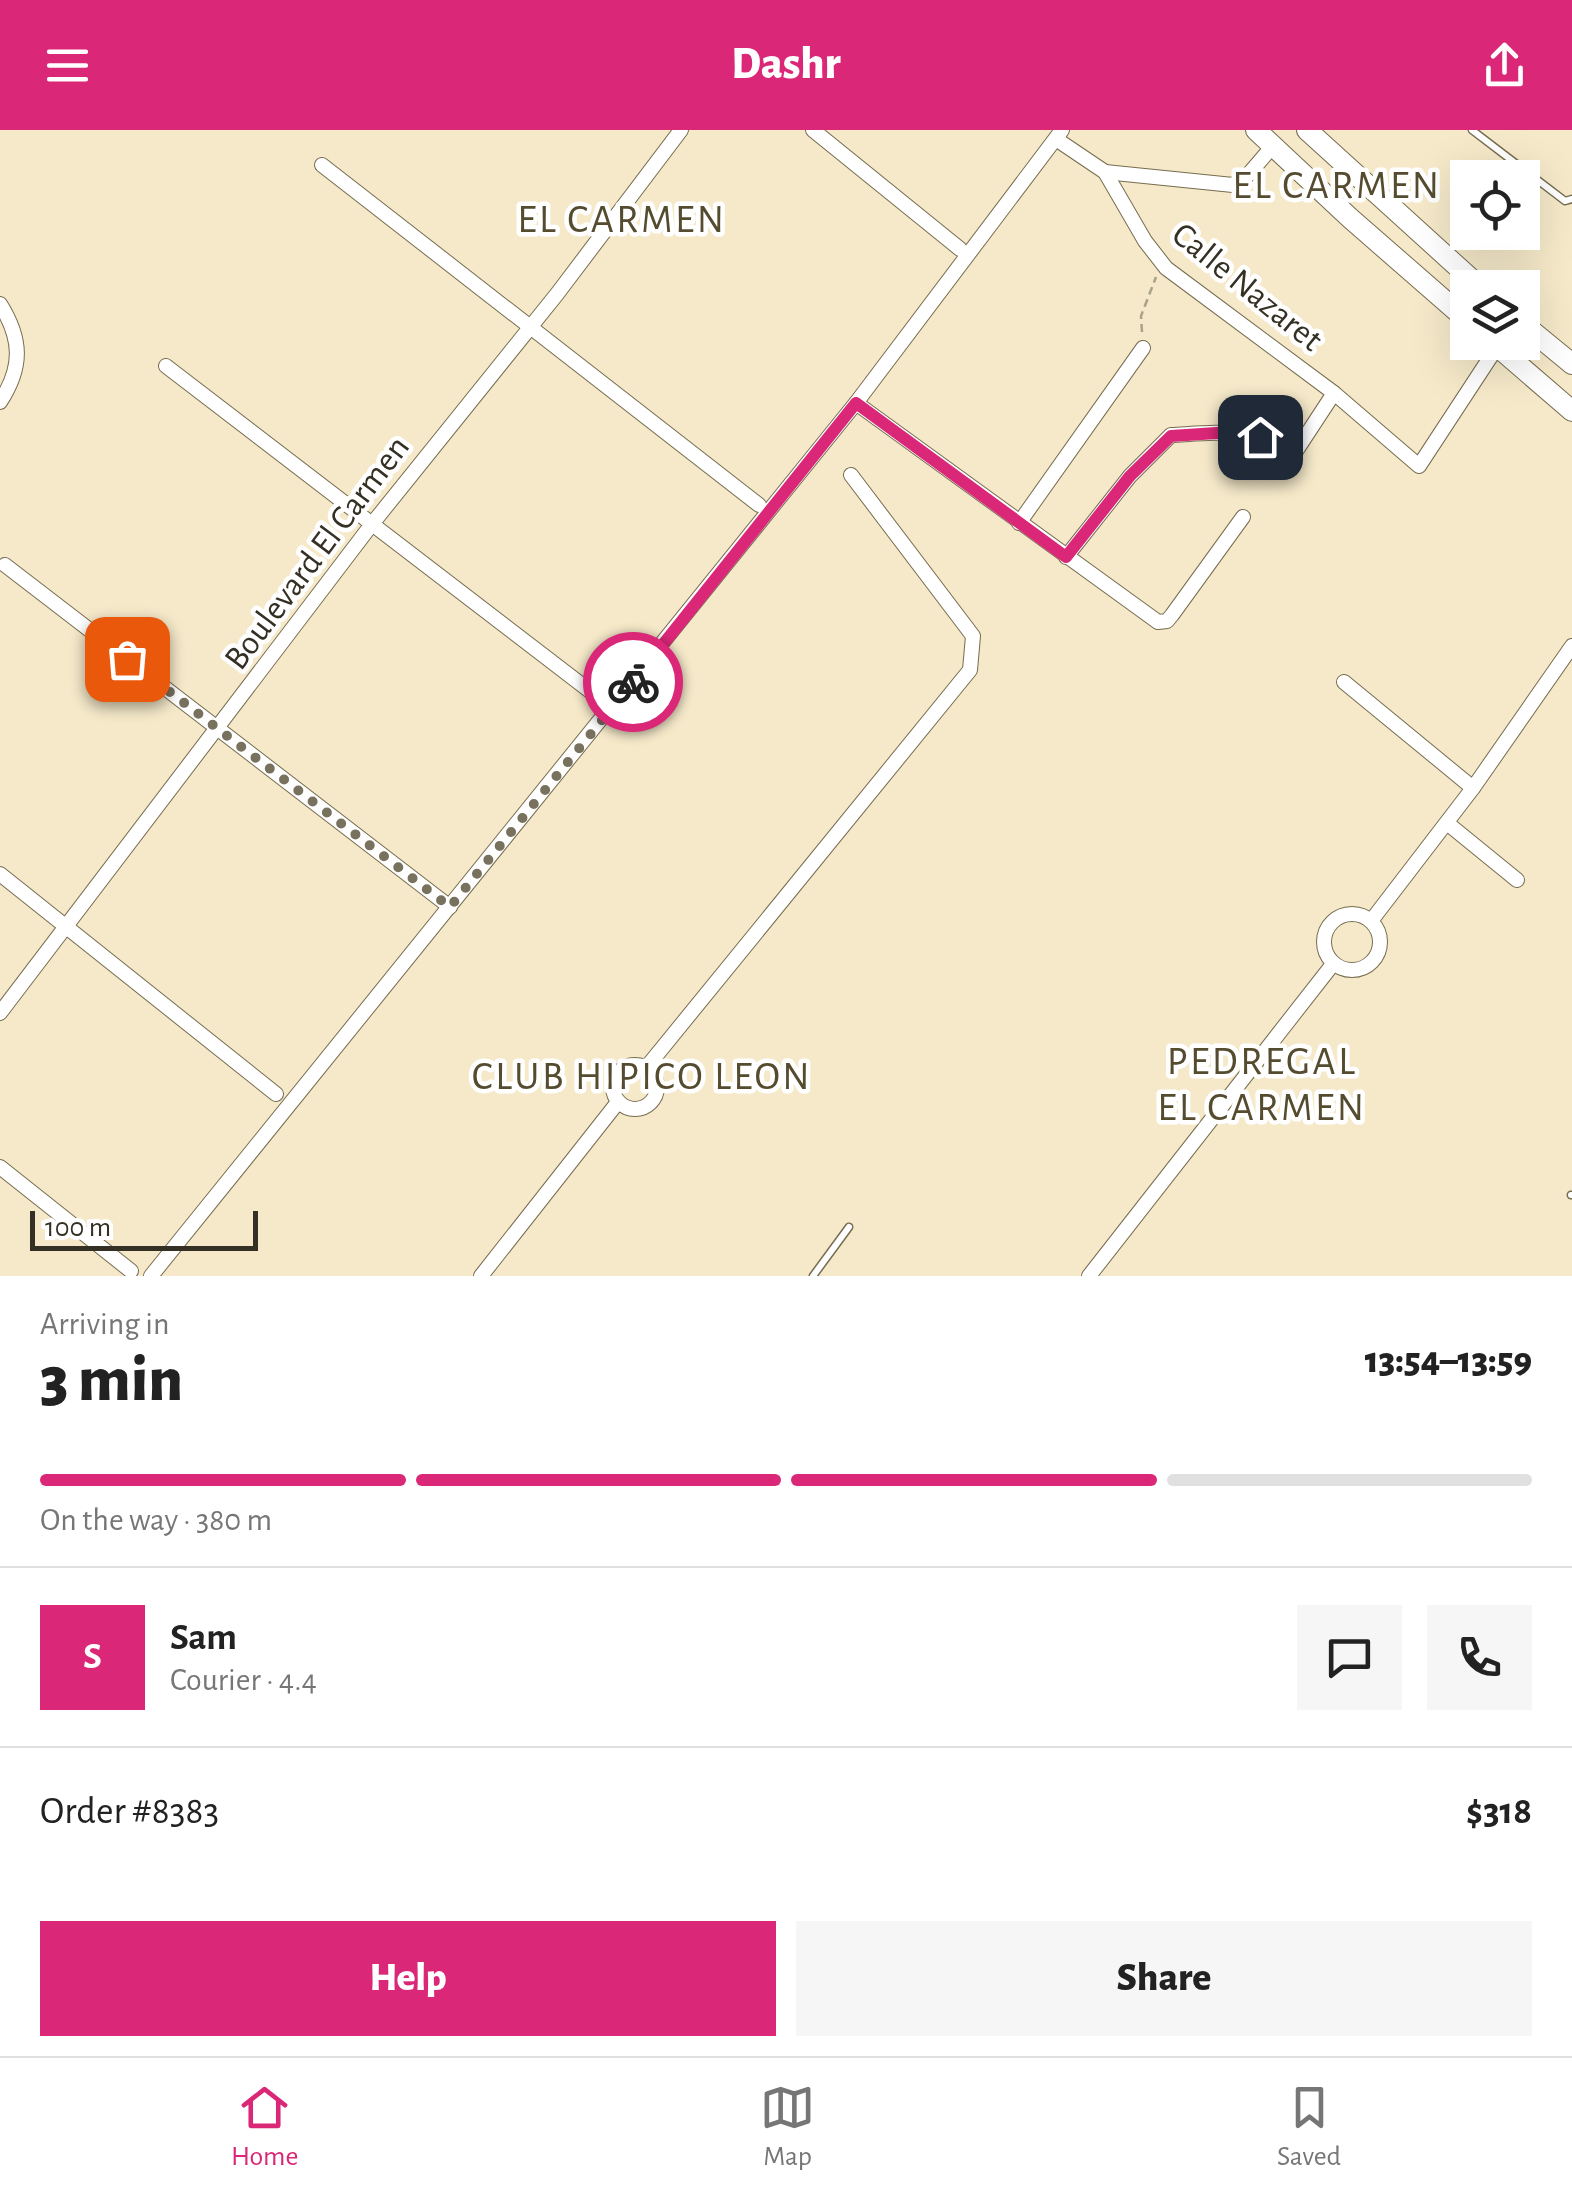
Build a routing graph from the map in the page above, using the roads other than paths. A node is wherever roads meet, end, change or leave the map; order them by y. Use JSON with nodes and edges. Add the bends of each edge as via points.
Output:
{"nodes":[{"id":1,"x":681,"y":130,"type":"edge"},
{"id":2,"x":814,"y":130,"type":"edge"},
{"id":3,"x":1256,"y":130,"type":"edge"},
{"id":4,"x":1306,"y":130,"type":"edge"},
{"id":5,"x":1472,"y":130,"type":"edge"},
{"id":6,"x":1059,"y":135,"type":"edge"},
{"id":7,"x":1272,"y":147,"type":"junction"},
{"id":8,"x":322,"y":164,"type":"dead end"},
{"id":9,"x":1105,"y":172,"type":"junction"},
{"id":10,"x":1572,"y":199,"type":"edge"},
{"id":11,"x":960,"y":249,"type":"dead end"},
{"id":12,"x":1462,"y":270,"type":"edge"},
{"id":13,"x":0,"y":304,"type":"edge"},
{"id":14,"x":1450,"y":305,"type":"edge"},
{"id":15,"x":530,"y":327,"type":"junction"},
{"id":16,"x":1540,"y":338,"type":"edge"},
{"id":17,"x":1143,"y":348,"type":"road end"},
{"id":18,"x":1486,"y":360,"type":"edge"},
{"id":19,"x":1512,"y":360,"type":"edge"},
{"id":20,"x":1572,"y":364,"type":"edge"},
{"id":21,"x":166,"y":366,"type":"dead end"},
{"id":22,"x":1334,"y":394,"type":"junction"},
{"id":23,"x":0,"y":402,"type":"edge"},
{"id":24,"x":856,"y":403,"type":"junction"},
{"id":25,"x":1572,"y":411,"type":"edge"},
{"id":26,"x":851,"y":475,"type":"dead end"},
{"id":27,"x":759,"y":504,"type":"dead end"},
{"id":28,"x":1243,"y":516,"type":"dead end"},
{"id":29,"x":1019,"y":522,"type":"junction"},
{"id":30,"x":372,"y":524,"type":"junction"},
{"id":31,"x":1066,"y":557,"type":"junction"},
{"id":32,"x":5,"y":565,"type":"dead end"},
{"id":33,"x":1572,"y":646,"type":"edge"},
{"id":34,"x":1344,"y":682,"type":"dead end"},
{"id":35,"x":612,"y":708,"type":"junction"},
{"id":36,"x":219,"y":729,"type":"junction"},
{"id":37,"x":1473,"y":788,"type":"junction"},
{"id":38,"x":1446,"y":823,"type":"junction"},
{"id":39,"x":0,"y":874,"type":"edge"},
{"id":40,"x":1517,"y":880,"type":"dead end"},
{"id":41,"x":450,"y":907,"type":"junction"},
{"id":42,"x":1372,"y":921,"type":"junction"},
{"id":43,"x":67,"y":927,"type":"junction"},
{"id":44,"x":1333,"y":964,"type":"junction"},
{"id":45,"x":0,"y":1013,"type":"edge"},
{"id":46,"x":646,"y":1068,"type":"junction"},
{"id":47,"x":276,"y":1094,"type":"dead end"},
{"id":48,"x":618,"y":1102,"type":"junction"},
{"id":49,"x":0,"y":1167,"type":"edge"},
{"id":50,"x":849,"y":1227,"type":"dead end"},
{"id":51,"x":131,"y":1271,"type":"dead end"},
{"id":52,"x":151,"y":1276,"type":"edge"},
{"id":53,"x":481,"y":1276,"type":"edge"},
{"id":54,"x":813,"y":1276,"type":"edge"},
{"id":55,"x":1089,"y":1276,"type":"edge"}],
"edges":[{"from":1,"to":15,"type":"street","name":"Boulevard El Carmen"},
{"from":2,"to":11,"type":"street"},
{"from":3,"to":7,"type":"main road"},
{"from":4,"to":12,"type":"main road"},
{"from":5,"to":10,"type":"lane","via":[[1566,201]]},
{"from":6,"to":9,"type":"street","name":"Calle Nazaret"},
{"from":6,"to":24,"type":"street"},
{"from":7,"to":9,"type":"street","via":[[1233,185]]},
{"from":7,"to":14,"type":"main road"},
{"from":8,"to":15,"type":"street"},
{"from":9,"to":22,"type":"street","name":"Calle Nazaret","via":[[1161,262]]},
{"from":13,"to":23,"type":"street","via":[[14,326],[17,350],[12,384]]},
{"from":15,"to":27,"type":"street"},
{"from":15,"to":30,"type":"street","name":"Boulevard El Carmen"},
{"from":16,"to":20,"type":"main road"},
{"from":17,"to":29,"type":"street"},
{"from":18,"to":22,"type":"street","name":"Calle Nazaret","via":[[1420,466]]},
{"from":19,"to":25,"type":"main road"},
{"from":21,"to":30,"type":"street"},
{"from":22,"to":31,"type":"street","via":[[1294,454],[1232,432],[1171,436]]},
{"from":24,"to":29,"type":"street"},
{"from":24,"to":35,"type":"street"},
{"from":26,"to":46,"type":"street","via":[[973,636],[970,670]]},
{"from":28,"to":31,"type":"street","via":[[1164,622]]},
{"from":29,"to":31,"type":"street"},
{"from":30,"to":35,"type":"street"},
{"from":30,"to":36,"type":"street","name":"Boulevard El Carmen"},
{"from":32,"to":36,"type":"street"},
{"from":33,"to":37,"type":"street"},
{"from":34,"to":37,"type":"street"},
{"from":35,"to":41,"type":"street"},
{"from":36,"to":41,"type":"street"},
{"from":36,"to":43,"type":"street","name":"Boulevard El Carmen"},
{"from":37,"to":38,"type":"street"},
{"from":38,"to":40,"type":"street"},
{"from":38,"to":42,"type":"street"},
{"from":39,"to":43,"type":"street"},
{"from":41,"to":52,"type":"street"},
{"from":42,"to":44,"type":"street","via":[[1381,944],[1370,966],[1358,971]]},
{"from":42,"to":44,"type":"street","via":[[1348,914],[1327,928],[1326,954]]},
{"from":43,"to":45,"type":"street","name":"Boulevard El Carmen"},
{"from":43,"to":47,"type":"street"},
{"from":44,"to":55,"type":"street"},
{"from":46,"to":48,"type":"street","via":[[622,1069],[612,1091]]},
{"from":46,"to":48,"type":"street","via":[[657,1086],[648,1105]]},
{"from":48,"to":53,"type":"street"},
{"from":49,"to":51,"type":"street"},
{"from":50,"to":54,"type":"lane"}]}
